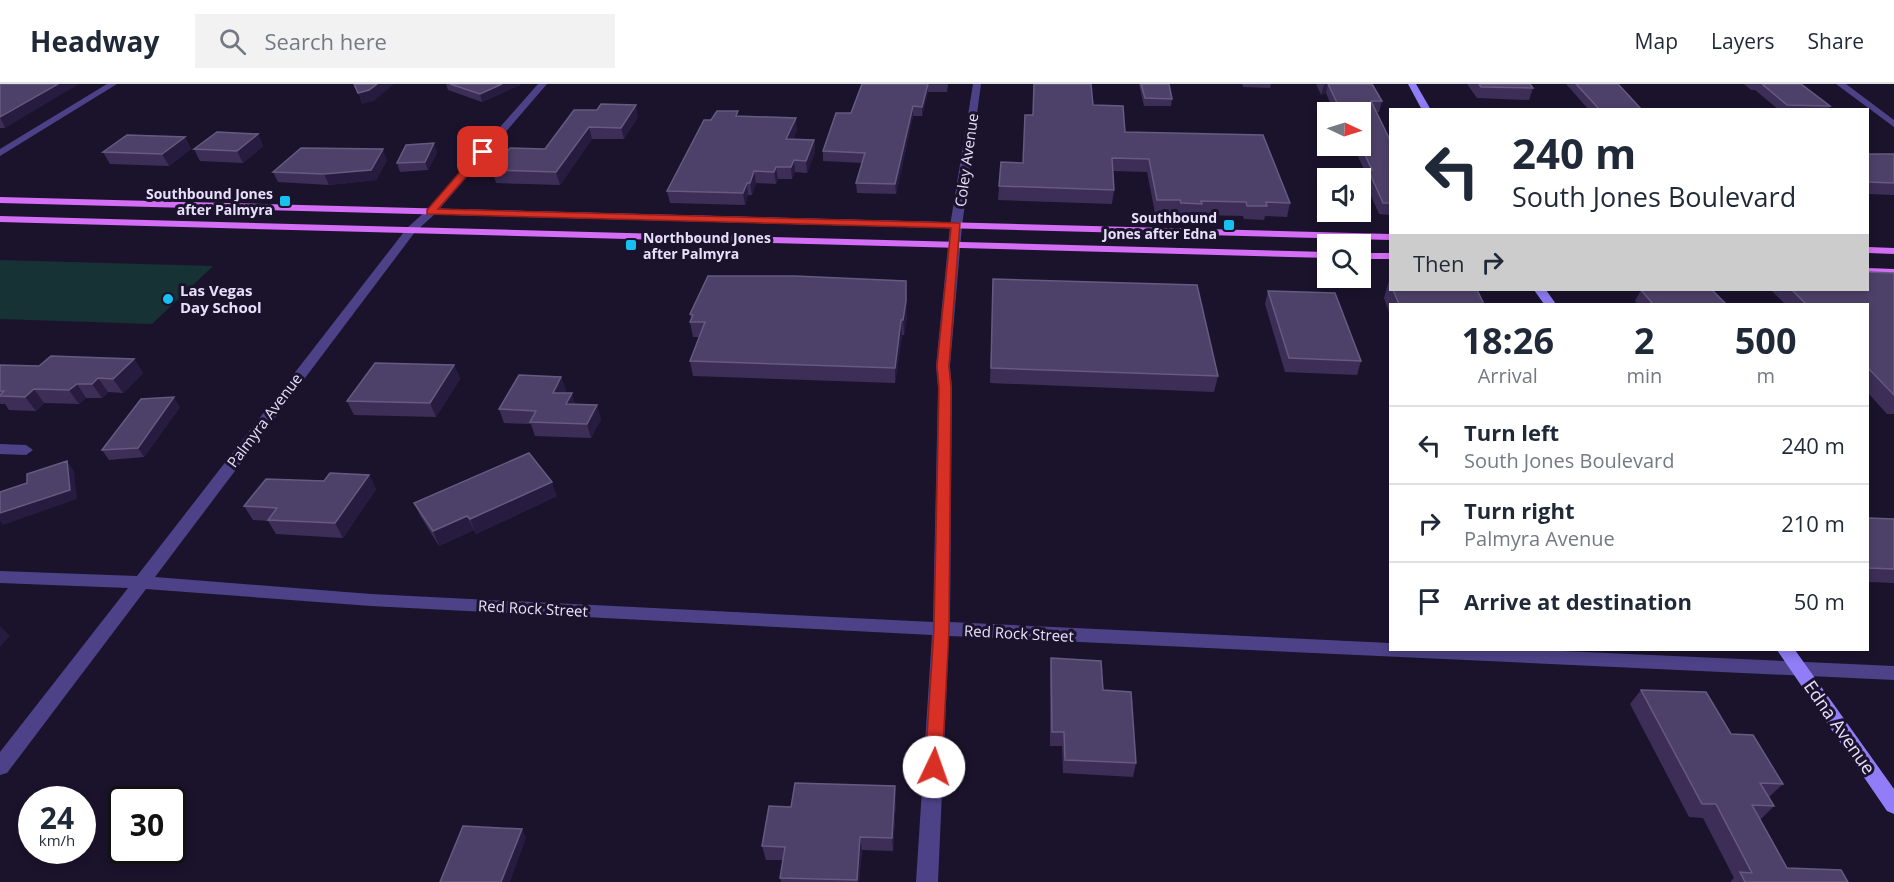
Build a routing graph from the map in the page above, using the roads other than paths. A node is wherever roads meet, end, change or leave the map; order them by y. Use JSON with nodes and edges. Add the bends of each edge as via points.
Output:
{"nodes":[{"id":1,"x":113,"y":84,"type":"edge"},
{"id":2,"x":543,"y":84,"type":"edge"},
{"id":3,"x":977,"y":84,"type":"edge"},
{"id":4,"x":1412,"y":84,"type":"edge"},
{"id":5,"x":1840,"y":84,"type":"edge"},
{"id":6,"x":1427,"y":108,"type":"edge"},
{"id":7,"x":1894,"y":124,"type":"edge"},
{"id":8,"x":0,"y":153,"type":"edge"},
{"id":9,"x":0,"y":200,"type":"edge"},
{"id":10,"x":431,"y":212,"type":"junction"},
{"id":11,"x":0,"y":219,"type":"edge"},
{"id":12,"x":956,"y":226,"type":"junction"},
{"id":13,"x":411,"y":230,"type":"junction"},
{"id":14,"x":1389,"y":237,"type":"edge"},
{"id":15,"x":954,"y":245,"type":"junction"},
{"id":16,"x":1869,"y":250,"type":"edge"},
{"id":17,"x":1894,"y":251,"type":"edge"},
{"id":18,"x":1317,"y":255,"type":"edge"},
{"id":19,"x":1371,"y":256,"type":"edge"},
{"id":20,"x":1389,"y":256,"type":"edge"},
{"id":21,"x":1869,"y":272,"type":"edge"},
{"id":22,"x":1894,"y":273,"type":"edge"},
{"id":23,"x":0,"y":449,"type":"edge"},
{"id":24,"x":26,"y":450,"type":"dead end"},
{"id":25,"x":0,"y":577,"type":"edge"},
{"id":26,"x":141,"y":582,"type":"junction"},
{"id":27,"x":941,"y":629,"type":"junction"},
{"id":28,"x":1389,"y":650,"type":"edge"},
{"id":29,"x":1413,"y":651,"type":"edge"},
{"id":30,"x":1787,"y":651,"type":"edge"},
{"id":31,"x":1800,"y":669,"type":"junction"},
{"id":32,"x":1894,"y":673,"type":"edge"},
{"id":33,"x":0,"y":768,"type":"edge"},
{"id":34,"x":1894,"y":805,"type":"edge"},
{"id":35,"x":927,"y":882,"type":"edge"}],
"edges":[{"from":1,"to":8,"type":"street"},
{"from":2,"to":10,"type":"street","name":"Palmyra Avenue"},
{"from":3,"to":12,"type":"street","name":"Coley Avenue"},
{"from":4,"to":6,"type":"street"},
{"from":5,"to":7,"type":"street"},
{"from":9,"to":10,"type":"main road"},
{"from":10,"to":12,"type":"main road"},
{"from":10,"to":13,"type":"street","name":"Palmyra Avenue"},
{"from":11,"to":13,"type":"main road"},
{"from":12,"to":14,"type":"main road"},
{"from":12,"to":15,"type":"street","name":"Coley Avenue"},
{"from":13,"to":15,"type":"main road"},
{"from":13,"to":26,"type":"street","name":"Palmyra Avenue"},
{"from":15,"to":18,"type":"main road"},
{"from":15,"to":27,"type":"street","name":"Coley Avenue","via":[[943,366]]},
{"from":16,"to":17,"type":"main road"},
{"from":19,"to":20,"type":"main road"},
{"from":21,"to":22,"type":"main road"},
{"from":23,"to":24,"type":"street"},
{"from":25,"to":26,"type":"street","name":"Red Rock Street"},
{"from":26,"to":27,"type":"street","name":"Red Rock Street","via":[[371,600]]},
{"from":26,"to":33,"type":"street","name":"Palmyra Avenue"},
{"from":27,"to":28,"type":"street","name":"Red Rock Street"},
{"from":27,"to":35,"type":"street","name":"Coley Avenue"},
{"from":29,"to":31,"type":"street","name":"Red Rock Street"},
{"from":30,"to":31,"type":"street","name":"Edna Avenue"},
{"from":31,"to":32,"type":"street","name":"Red Rock Street"},
{"from":31,"to":34,"type":"street","name":"Edna Avenue"}]}
